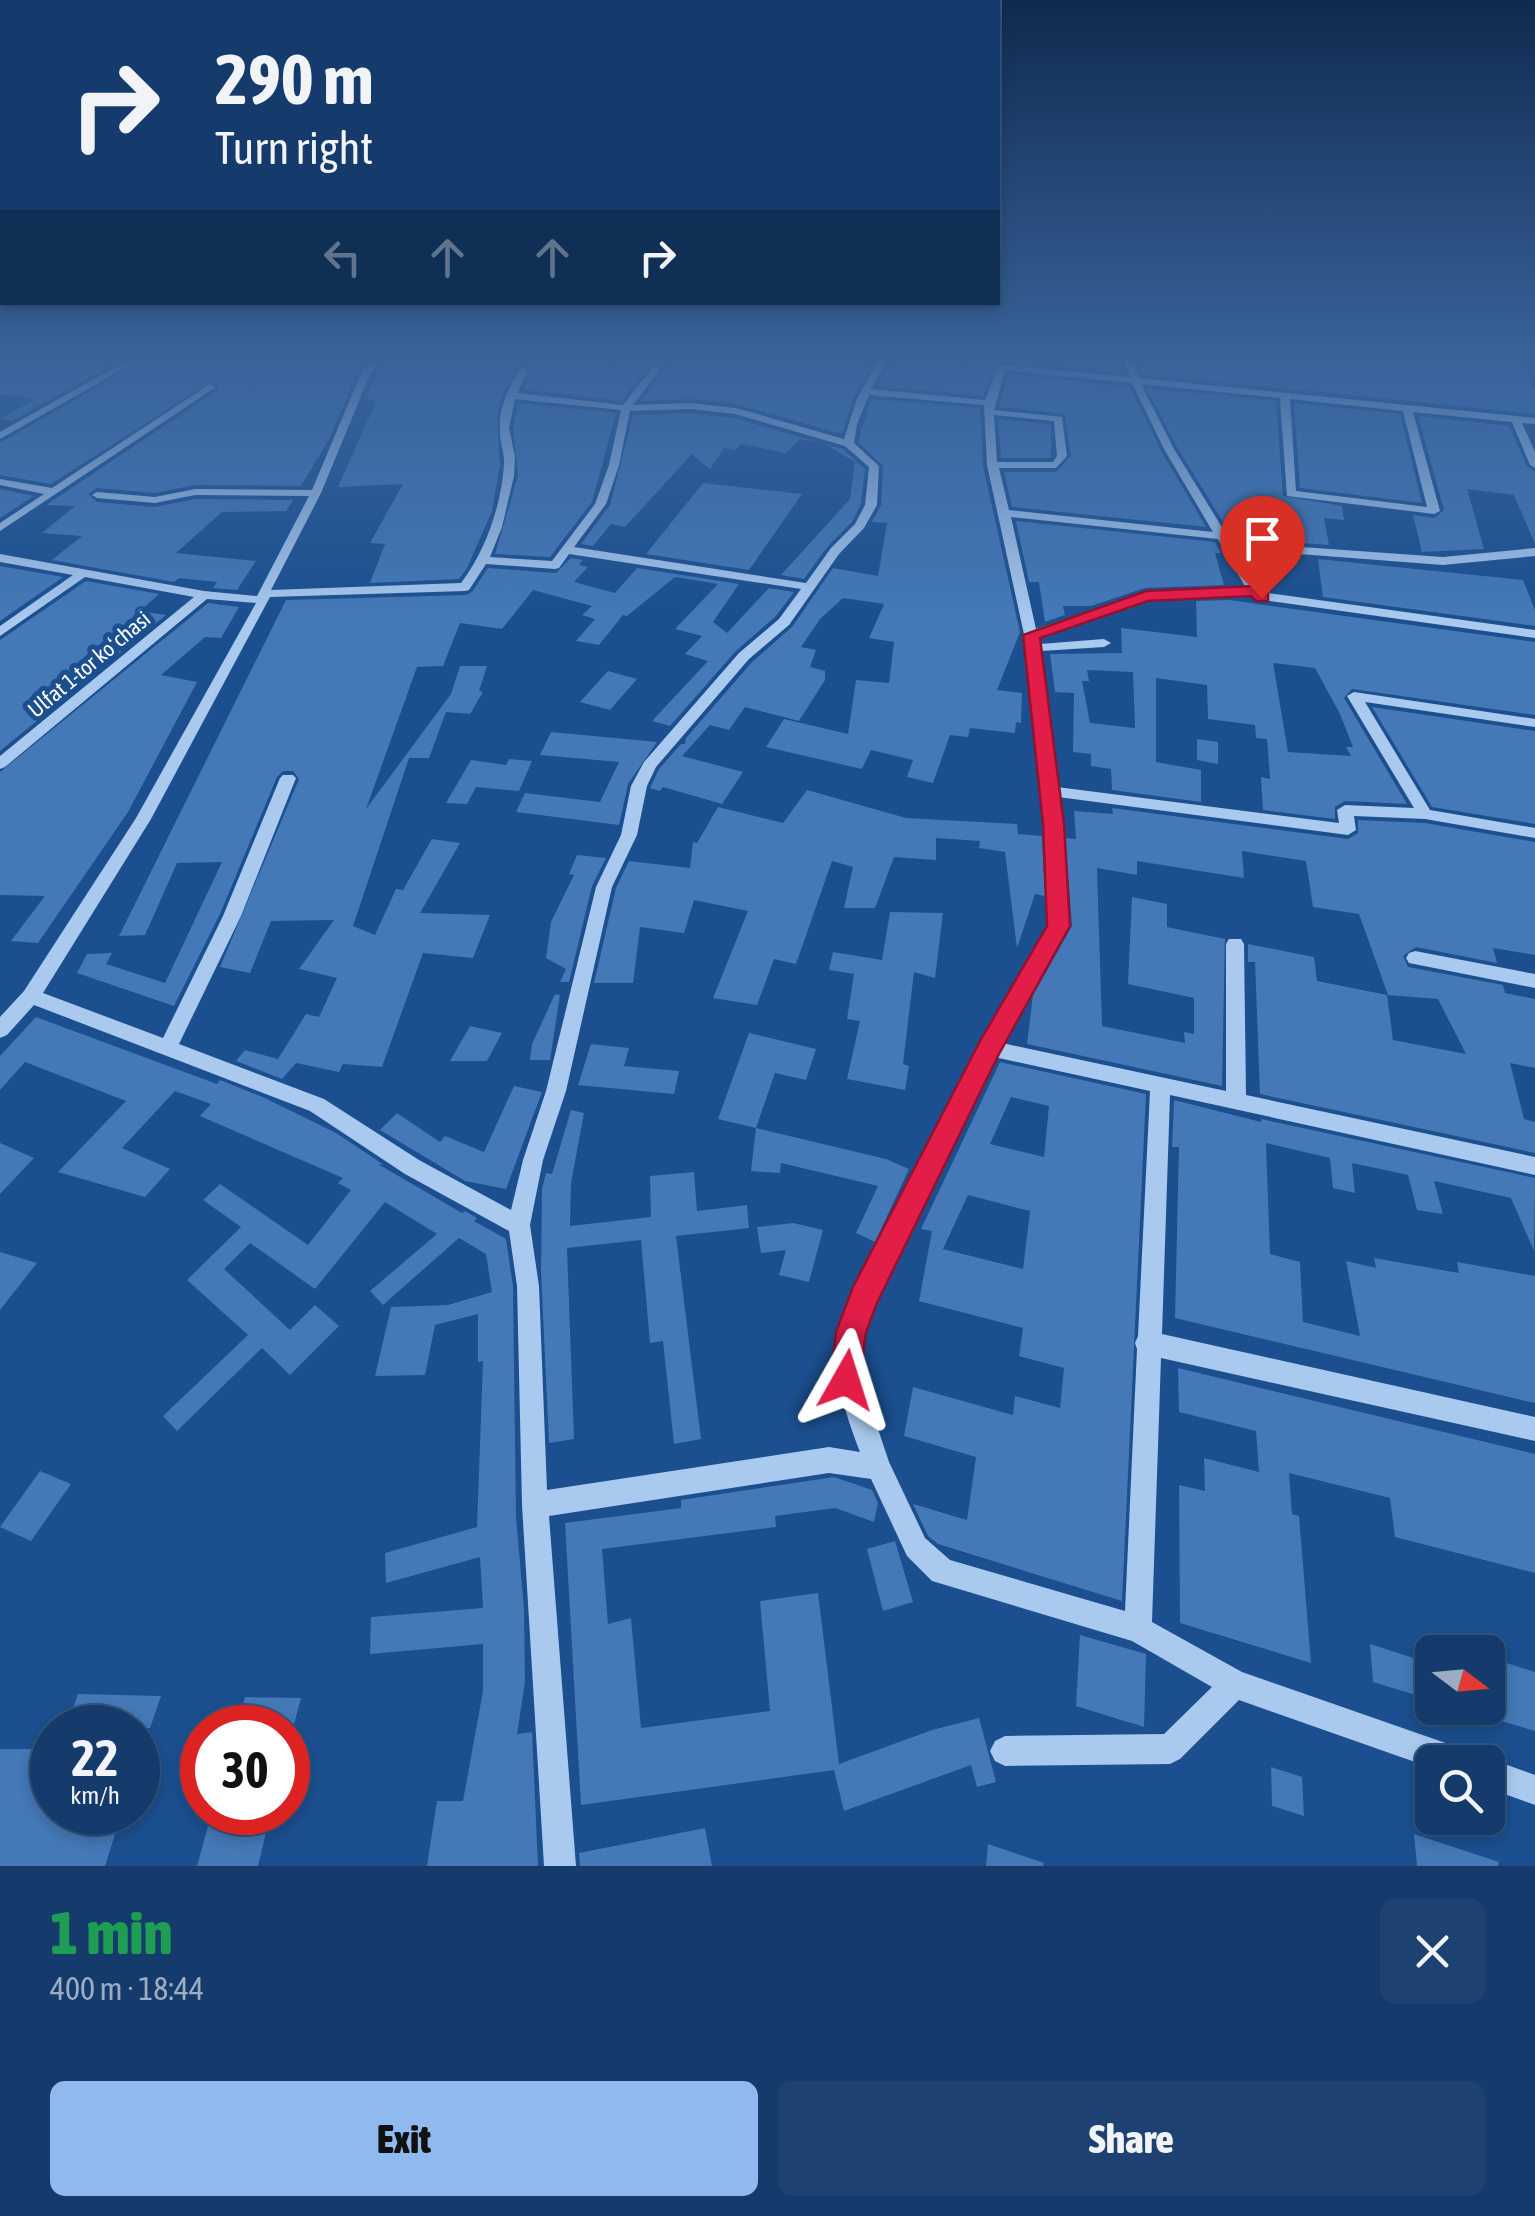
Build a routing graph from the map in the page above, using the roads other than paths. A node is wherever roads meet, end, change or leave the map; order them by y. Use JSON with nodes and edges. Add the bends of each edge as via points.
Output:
{"nodes":[{"id":1,"x":126,"y":443,"type":"edge"},
{"id":2,"x":337,"y":443,"type":"edge"},
{"id":3,"x":506,"y":443,"type":"edge"},
{"id":4,"x":619,"y":443,"type":"edge"},
{"id":5,"x":847,"y":443,"type":"edge"},
{"id":6,"x":991,"y":443,"type":"edge"},
{"id":7,"x":1061,"y":443,"type":"edge"},
{"id":8,"x":1170,"y":443,"type":"edge"},
{"id":9,"x":1287,"y":443,"type":"edge"},
{"id":10,"x":1417,"y":443,"type":"edge"},
{"id":11,"x":850,"y":444,"type":"joint"},
{"id":12,"x":992,"y":464,"type":"junction"},
{"id":13,"x":0,"y":482,"type":"edge"},
{"id":14,"x":53,"y":492,"type":"junction"},
{"id":15,"x":316,"y":493,"type":"junction"},
{"id":16,"x":96,"y":495,"type":"dead end"},
{"id":17,"x":1004,"y":513,"type":"junction"},
{"id":18,"x":0,"y":528,"type":"edge"},
{"id":19,"x":1226,"y":541,"type":"junction"},
{"id":20,"x":568,"y":550,"type":"junction"},
{"id":21,"x":1535,"y":552,"type":"edge"},
{"id":22,"x":0,"y":558,"type":"edge"},
{"id":23,"x":483,"y":560,"type":"junction"},
{"id":24,"x":83,"y":573,"type":"junction"},
{"id":25,"x":811,"y":587,"type":"junction"},
{"id":26,"x":1254,"y":591,"type":"junction"},
{"id":27,"x":204,"y":595,"type":"junction"},
{"id":28,"x":264,"y":597,"type":"junction"},
{"id":29,"x":0,"y":632,"type":"edge"},
{"id":30,"x":1535,"y":634,"type":"edge"},
{"id":31,"x":1032,"y":641,"type":"junction"},
{"id":32,"x":1104,"y":643,"type":"dead end"},
{"id":33,"x":1535,"y":723,"type":"edge"},
{"id":34,"x":0,"y":764,"type":"edge"},
{"id":35,"x":288,"y":778,"type":"dead end"},
{"id":36,"x":1050,"y":791,"type":"junction"},
{"id":37,"x":1425,"y":814,"type":"junction"},
{"id":38,"x":1535,"y":833,"type":"edge"},
{"id":39,"x":1234,"y":944,"type":"dead end"},
{"id":40,"x":1415,"y":958,"type":"dead end"},
{"id":41,"x":1535,"y":981,"type":"edge"},
{"id":42,"x":31,"y":996,"type":"junction"},
{"id":43,"x":0,"y":1030,"type":"edge"},
{"id":44,"x":989,"y":1048,"type":"junction"},
{"id":45,"x":167,"y":1050,"type":"junction"},
{"id":46,"x":1160,"y":1085,"type":"junction"},
{"id":47,"x":1236,"y":1102,"type":"junction"},
{"id":48,"x":1535,"y":1166,"type":"edge"},
{"id":49,"x":519,"y":1225,"type":"junction"},
{"id":50,"x":1146,"y":1343,"type":"junction"},
{"id":51,"x":1535,"y":1430,"type":"edge"},
{"id":52,"x":879,"y":1468,"type":"junction"},
{"id":53,"x":536,"y":1506,"type":"junction"},
{"id":54,"x":1138,"y":1629,"type":"junction"},
{"id":55,"x":1235,"y":1684,"type":"junction"},
{"id":56,"x":1415,"y":1747,"type":"edge"},
{"id":57,"x":1005,"y":1751,"type":"dead end"},
{"id":58,"x":1505,"y":1780,"type":"edge"},
{"id":59,"x":1535,"y":1790,"type":"edge"},
{"id":60,"x":560,"y":1866,"type":"edge"}],
"edges":[{"from":1,"to":14,"type":"street"},
{"from":2,"to":15,"type":"street"},
{"from":3,"to":23,"type":"street","via":[[502,503]]},
{"from":4,"to":20,"type":"street","via":[[600,504]]},
{"from":5,"to":11,"type":"street"},
{"from":6,"to":12,"type":"street"},
{"from":7,"to":12,"type":"street","via":[[1056,465]]},
{"from":8,"to":19,"type":"street"},
{"from":9,"to":10,"type":"street","via":[[1291,494],[1434,511]]},
{"from":11,"to":25,"type":"street","via":[[874,466],[871,505]]},
{"from":12,"to":17,"type":"street"},
{"from":13,"to":14,"type":"street"},
{"from":14,"to":18,"type":"street"},
{"from":15,"to":16,"type":"street","via":[[195,492],[155,500]]},
{"from":15,"to":28,"type":"street"},
{"from":17,"to":19,"type":"street"},
{"from":17,"to":31,"type":"street"},
{"from":19,"to":21,"type":"street","via":[[1443,561]]},
{"from":19,"to":26,"type":"street"},
{"from":20,"to":23,"type":"street","via":[[554,565]]},
{"from":20,"to":25,"type":"street"},
{"from":22,"to":24,"type":"street"},
{"from":23,"to":28,"type":"street","via":[[460,588]]},
{"from":24,"to":27,"type":"street"},
{"from":24,"to":29,"type":"street"},
{"from":25,"to":49,"type":"street","via":[[648,764],[629,836],[604,887]]},
{"from":26,"to":30,"type":"street","via":[[1262,598]]},
{"from":26,"to":31,"type":"street","via":[[1146,596]]},
{"from":27,"to":28,"type":"street"},
{"from":27,"to":34,"type":"street","name":"Ulfat 1-tor koʻchasi"},
{"from":28,"to":42,"type":"street","via":[[143,819]]},
{"from":31,"to":32,"type":"street"},
{"from":31,"to":36,"type":"street"},
{"from":33,"to":37,"type":"street","via":[[1354,696]]},
{"from":35,"to":45,"type":"street","via":[[202,985]]},
{"from":36,"to":37,"type":"street","via":[[1348,830],[1345,810]]},
{"from":36,"to":44,"type":"street","via":[[1059,926]]},
{"from":37,"to":38,"type":"street"},
{"from":39,"to":47,"type":"street"},
{"from":40,"to":41,"type":"street"},
{"from":42,"to":43,"type":"street"},
{"from":42,"to":45,"type":"street"},
{"from":44,"to":46,"type":"street"},
{"from":44,"to":52,"type":"street","via":[[851,1332],[846,1380]]},
{"from":45,"to":49,"type":"street","via":[[317,1105]]},
{"from":46,"to":47,"type":"street"},
{"from":46,"to":50,"type":"street"},
{"from":47,"to":48,"type":"street"},
{"from":49,"to":53,"type":"street","via":[[528,1286]]},
{"from":50,"to":51,"type":"street"},
{"from":50,"to":54,"type":"street"},
{"from":52,"to":53,"type":"street","via":[[829,1460]]},
{"from":52,"to":54,"type":"street","via":[[916,1546],[942,1571]]},
{"from":53,"to":60,"type":"street"},
{"from":54,"to":55,"type":"street"},
{"from":55,"to":56,"type":"street"},
{"from":55,"to":57,"type":"street","via":[[1170,1748]]},
{"from":58,"to":59,"type":"street"}]}
